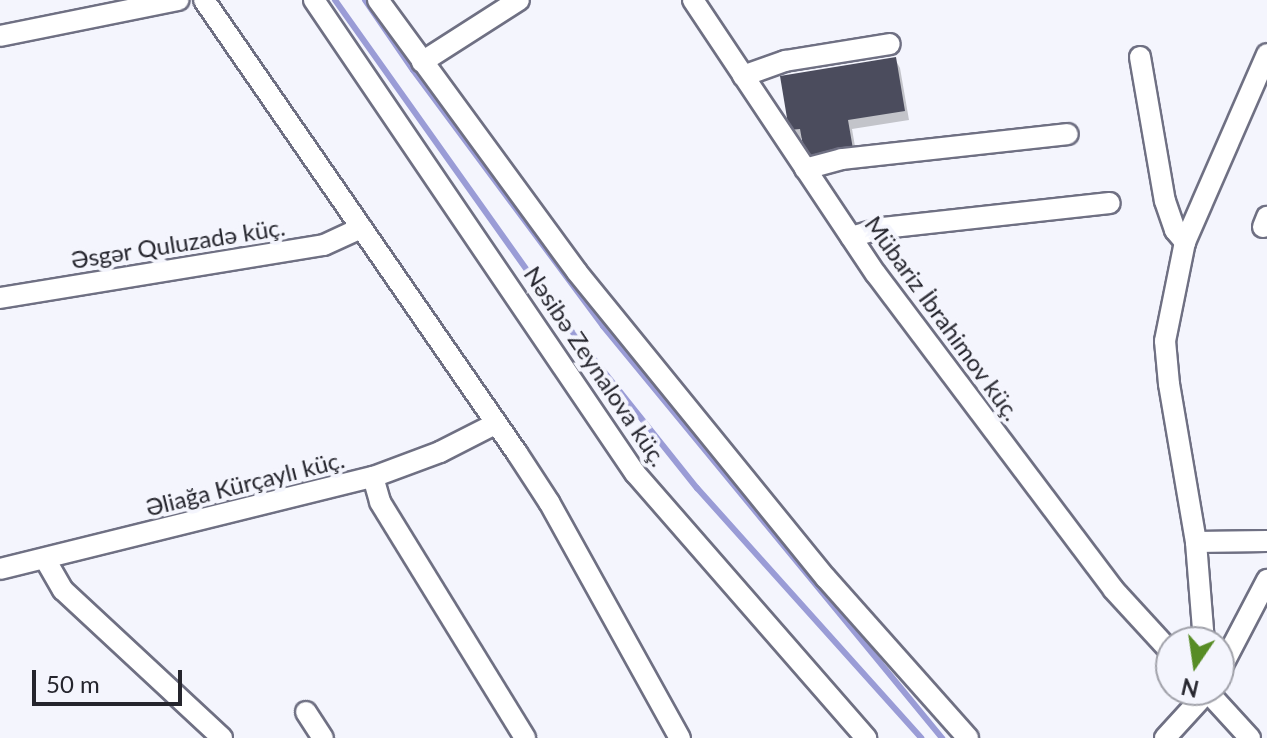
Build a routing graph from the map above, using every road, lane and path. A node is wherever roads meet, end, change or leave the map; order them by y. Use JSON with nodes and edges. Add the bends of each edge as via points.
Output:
{"nodes":[{"id":1,"x":178,"y":0,"type":"edge"},
{"id":2,"x":204,"y":0,"type":"edge"},
{"id":3,"x":314,"y":0,"type":"edge"},
{"id":4,"x":378,"y":0,"type":"edge"},
{"id":5,"x":519,"y":0,"type":"edge"},
{"id":6,"x":696,"y":1,"type":"edge"},
{"id":7,"x":0,"y":36,"type":"edge"},
{"id":8,"x":890,"y":44,"type":"dead end"},
{"id":9,"x":1267,"y":54,"type":"edge"},
{"id":10,"x":1140,"y":57,"type":"dead end"},
{"id":11,"x":422,"y":62,"type":"junction"},
{"id":12,"x":743,"y":76,"type":"junction"},
{"id":13,"x":1068,"y":134,"type":"dead end"},
{"id":14,"x":805,"y":169,"type":"junction"},
{"id":15,"x":1110,"y":203,"type":"dead end"},
{"id":16,"x":361,"y":228,"type":"junction"},
{"id":17,"x":851,"y":237,"type":"junction"},
{"id":18,"x":1185,"y":242,"type":"junction"},
{"id":19,"x":0,"y":298,"type":"edge"},
{"id":20,"x":495,"y":424,"type":"junction"},
{"id":21,"x":373,"y":477,"type":"junction"},
{"id":22,"x":1267,"y":541,"type":"edge"},
{"id":23,"x":1196,"y":542,"type":"junction"},
{"id":24,"x":45,"y":559,"type":"junction"},
{"id":25,"x":0,"y":569,"type":"edge"},
{"id":26,"x":1267,"y":580,"type":"edge"},
{"id":27,"x":1203,"y":626,"type":"edge"},
{"id":28,"x":1155,"y":635,"type":"edge"},
{"id":29,"x":1235,"y":641,"type":"edge"},
{"id":30,"x":1194,"y":706,"type":"edge"},
{"id":31,"x":1221,"y":706,"type":"edge"},
{"id":32,"x":306,"y":712,"type":"dead end"},
{"id":33,"x":222,"y":738,"type":"edge"},
{"id":34,"x":323,"y":738,"type":"edge"},
{"id":35,"x":525,"y":738,"type":"edge"},
{"id":36,"x":680,"y":738,"type":"edge"},
{"id":37,"x":866,"y":738,"type":"edge"},
{"id":38,"x":968,"y":738,"type":"edge"},
{"id":39,"x":1165,"y":738,"type":"edge"},
{"id":40,"x":1250,"y":738,"type":"edge"}],
"edges":[{"from":1,"to":7,"type":"street"},
{"from":2,"to":16,"type":"street"},
{"from":3,"to":37,"type":"street","name":"Nəsibə Zeynalova küç.","via":[[635,473]]},
{"from":4,"to":11,"type":"street"},
{"from":5,"to":11,"type":"street"},
{"from":6,"to":12,"type":"street","name":"Mübariz İbrahimov küç."},
{"from":8,"to":12,"type":"street","via":[[785,61]]},
{"from":9,"to":18,"type":"street"},
{"from":10,"to":18,"type":"street","via":[[1165,201]]},
{"from":11,"to":38,"type":"street","via":[[577,272],[730,462]]},
{"from":12,"to":14,"type":"street","name":"Mübariz İbrahimov küç."},
{"from":13,"to":14,"type":"street","via":[[842,159]]},
{"from":14,"to":17,"type":"street","name":"Mübariz İbrahimov küç."},
{"from":15,"to":17,"type":"street","via":[[883,228]]},
{"from":16,"to":19,"type":"street","name":"Əsgər Quluzadə küç.","via":[[324,245]]},
{"from":16,"to":20,"type":"street"},
{"from":17,"to":28,"type":"street","name":"Mübariz İbrahimov küç.","via":[[1018,467]]},
{"from":18,"to":23,"type":"street","via":[[1165,341]]},
{"from":20,"to":21,"type":"street","name":"Əliağa Kürçaylı küç."},
{"from":20,"to":36,"type":"street","via":[[549,502]]},
{"from":21,"to":24,"type":"street","name":"Əliağa Kürçaylı küç."},
{"from":21,"to":35,"type":"street","via":[[380,502]]},
{"from":22,"to":23,"type":"street"},
{"from":23,"to":27,"type":"street"},
{"from":24,"to":25,"type":"street","name":"Əliağa Kürçaylı küç."},
{"from":24,"to":33,"type":"street","via":[[63,590]]},
{"from":26,"to":29,"type":"street"},
{"from":30,"to":39,"type":"street"},
{"from":31,"to":40,"type":"street"},
{"from":32,"to":34,"type":"street"}]}
